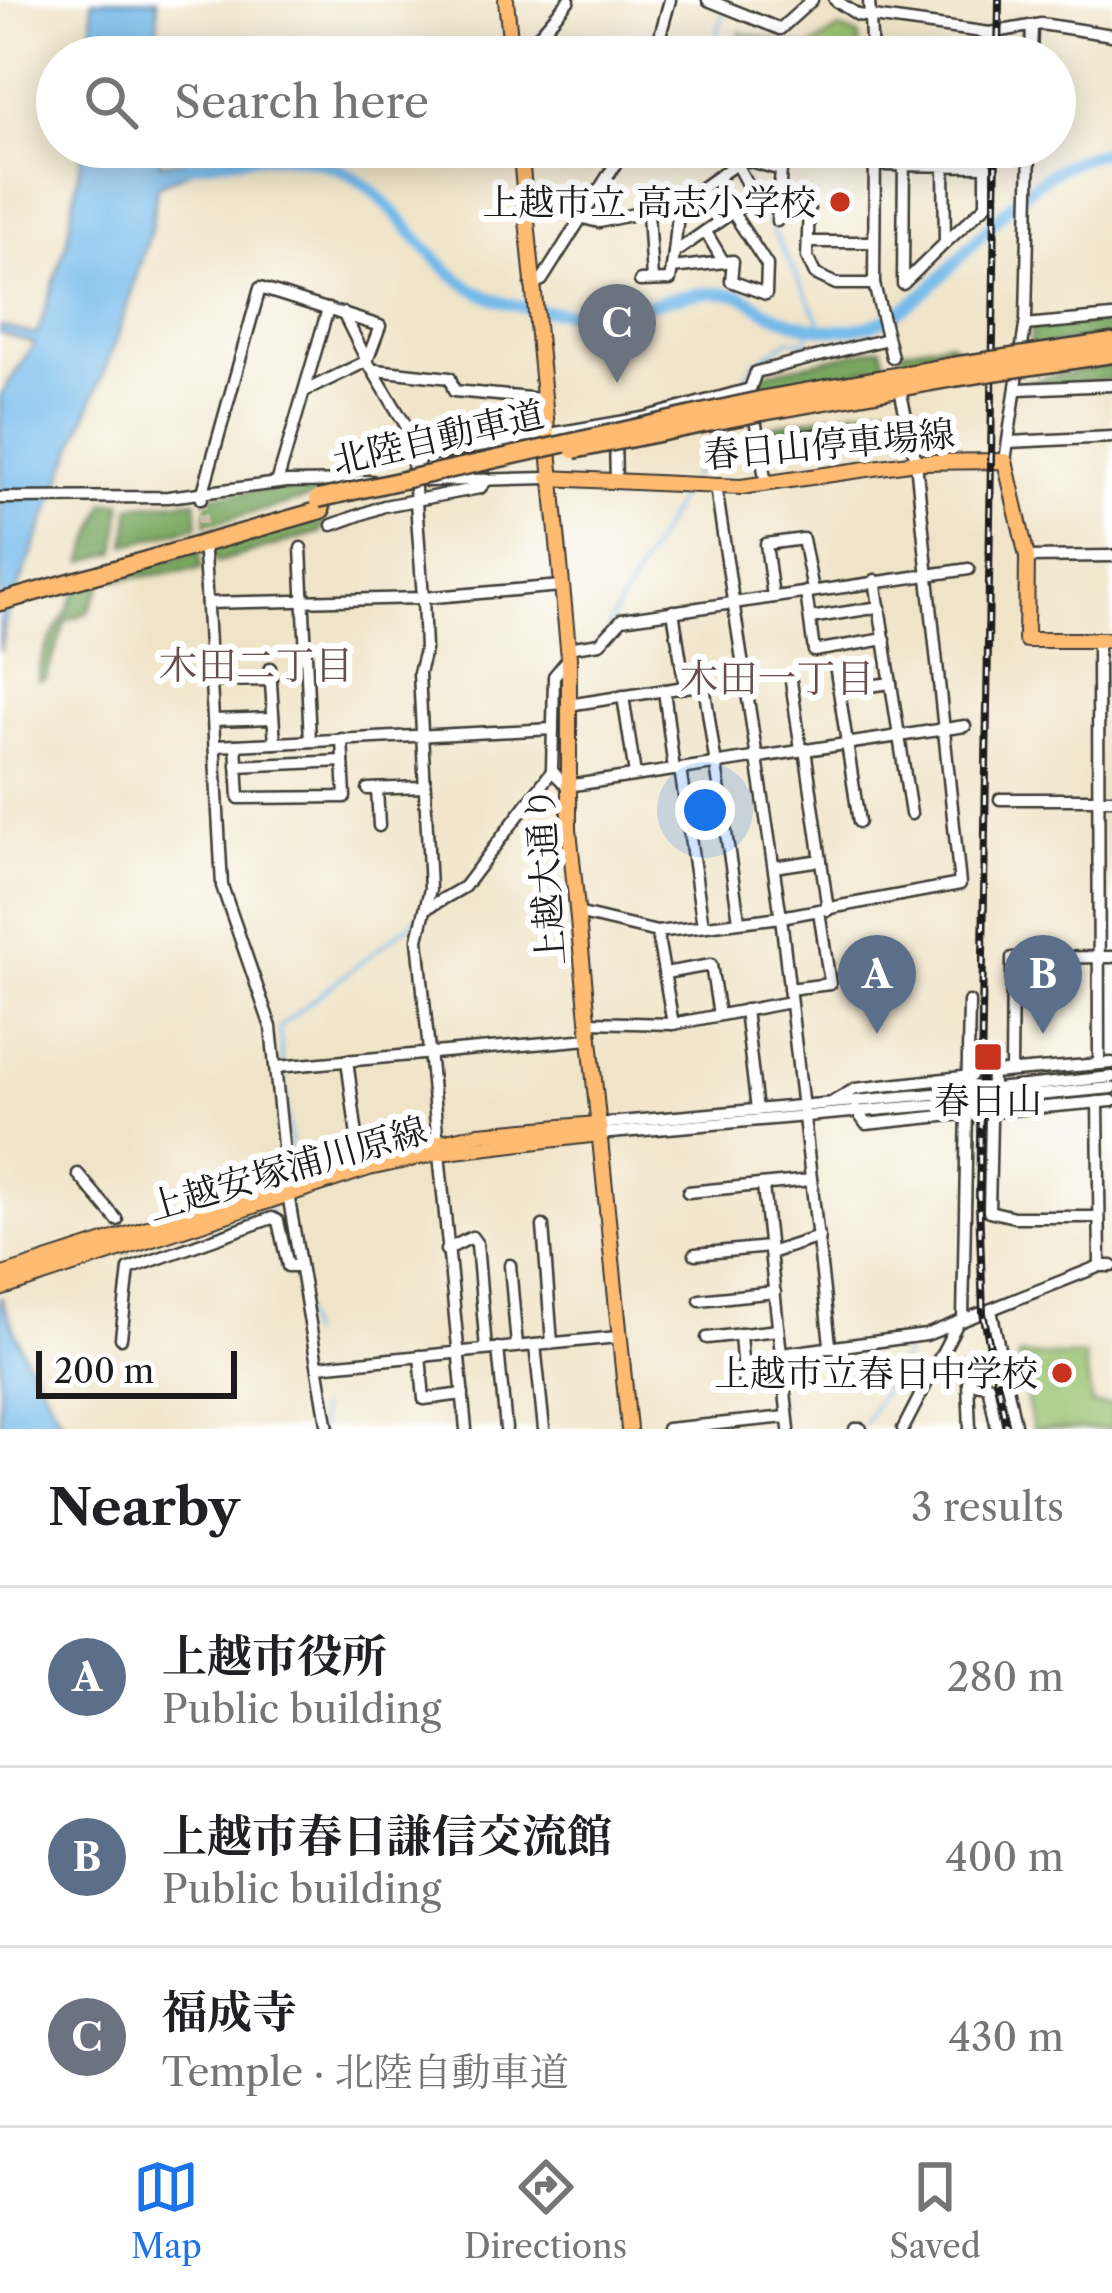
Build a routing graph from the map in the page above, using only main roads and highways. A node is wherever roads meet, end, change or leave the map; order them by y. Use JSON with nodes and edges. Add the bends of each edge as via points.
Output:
{"nodes":[{"id":1,"x":506,"y":0,"type":"edge"},
{"id":2,"x":512,"y":36,"type":"edge"},
{"id":3,"x":517,"y":168,"type":"edge"},
{"id":4,"x":1112,"y":342,"type":"edge"},
{"id":5,"x":1112,"y":354,"type":"edge"},
{"id":6,"x":1052,"y":357,"type":"junction"},
{"id":7,"x":549,"y":478,"type":"junction"},
{"id":8,"x":102,"y":565,"type":"junction"},
{"id":9,"x":0,"y":590,"type":"edge"},
{"id":10,"x":0,"y":602,"type":"edge"},
{"id":11,"x":1105,"y":640,"type":"edge"},
{"id":12,"x":598,"y":1129,"type":"junction"},
{"id":13,"x":437,"y":1147,"type":"junction"},
{"id":14,"x":287,"y":1189,"type":"junction"},
{"id":15,"x":75,"y":1258,"type":"junction"},
{"id":16,"x":0,"y":1276,"type":"edge"},
{"id":17,"x":0,"y":1289,"type":"edge"},
{"id":18,"x":628,"y":1429,"type":"edge"}],
"edges":[{"from":1,"to":2,"type":"main road"},
{"from":3,"to":7,"type":"main road","name":"上越大通り"},
{"from":4,"to":6,"type":"highway","name":"北陸自動車道"},
{"from":5,"to":6,"type":"highway","name":"北陸自動車道"},
{"from":6,"to":8,"type":"highway","name":"北陸自動車道","bridge":true,"via":[[757,400]]},
{"from":7,"to":11,"type":"main road","name":"春日山停車場線","via":[[716,488],[916,462],[1005,461],[1027,557],[1026,640]]},
{"from":7,"to":12,"type":"main road","name":"上越大通り"},
{"from":8,"to":9,"type":"highway","name":"北陸自動車道"},
{"from":8,"to":10,"type":"highway","name":"北陸自動車道"},
{"from":12,"to":13,"type":"main road","name":"上越安塚浦川原線"},
{"from":12,"to":18,"type":"main road","name":"上越大通り"},
{"from":13,"to":14,"type":"main road","name":"上越安塚浦川原線"},
{"from":13,"to":14,"type":"main road","name":"上越安塚浦川原線","via":[[360,1159]]},
{"from":14,"to":15,"type":"main road","name":"上越安塚浦川原線"},
{"from":15,"to":16,"type":"main road","name":"上越安塚浦川原線"},
{"from":15,"to":17,"type":"main road","name":"上越安塚浦川原線"}]}
